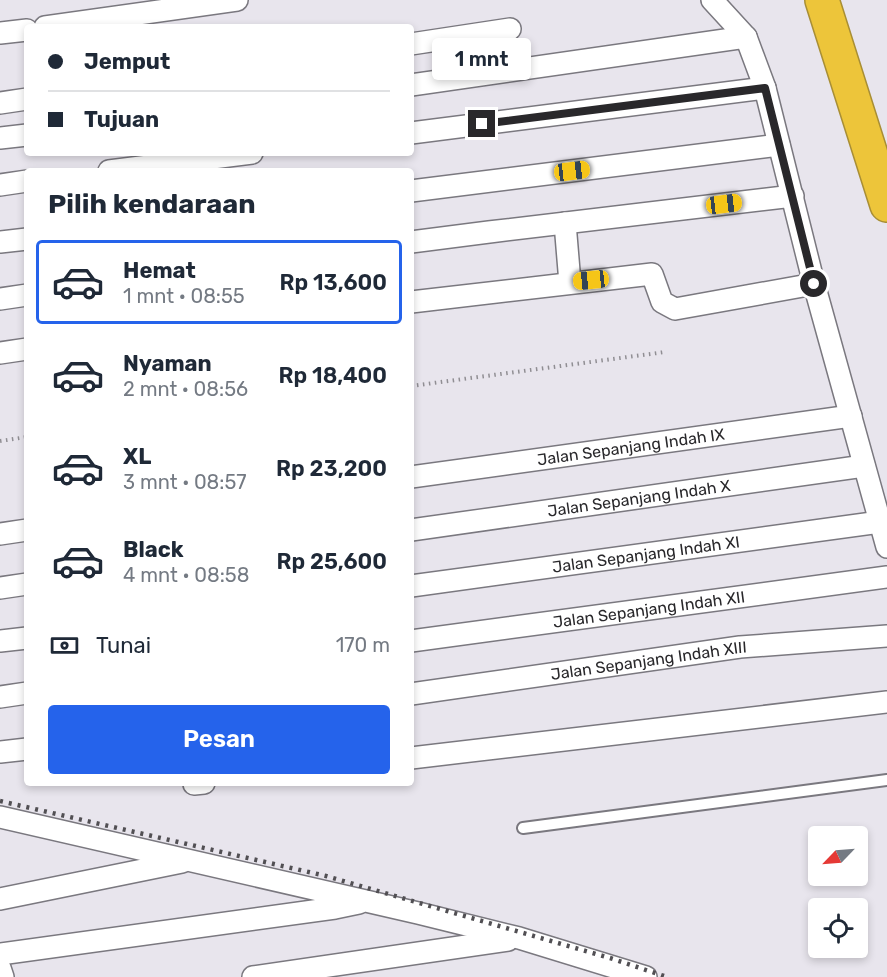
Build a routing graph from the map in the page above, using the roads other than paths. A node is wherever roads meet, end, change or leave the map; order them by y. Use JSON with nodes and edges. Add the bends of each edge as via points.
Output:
{"nodes":[{"id":1,"x":237,"y":0,"type":"edge"},
{"id":2,"x":712,"y":0,"type":"edge"},
{"id":3,"x":822,"y":0,"type":"edge"},
{"id":4,"x":66,"y":24,"type":"edge"},
{"id":5,"x":510,"y":29,"type":"dead end"},
{"id":6,"x":24,"y":30,"type":"edge"},
{"id":7,"x":0,"y":33,"type":"edge"},
{"id":8,"x":747,"y":37,"type":"junction"},
{"id":9,"x":414,"y":44,"type":"edge"},
{"id":10,"x":414,"y":85,"type":"edge"},
{"id":11,"x":765,"y":88,"type":"junction"},
{"id":12,"x":24,"y":99,"type":"edge"},
{"id":13,"x":0,"y":103,"type":"edge"},
{"id":14,"x":414,"y":133,"type":"edge"},
{"id":15,"x":24,"y":135,"type":"edge"},
{"id":16,"x":0,"y":138,"type":"edge"},
{"id":17,"x":779,"y":145,"type":"junction"},
{"id":18,"x":228,"y":156,"type":"edge"},
{"id":19,"x":133,"y":168,"type":"edge"},
{"id":20,"x":24,"y":181,"type":"edge"},
{"id":21,"x":0,"y":185,"type":"edge"},
{"id":22,"x":414,"y":191,"type":"edge"},
{"id":23,"x":793,"y":196,"type":"junction"},
{"id":24,"x":887,"y":205,"type":"edge"},
{"id":25,"x":566,"y":223,"type":"junction"},
{"id":26,"x":24,"y":239,"type":"edge"},
{"id":27,"x":0,"y":242,"type":"edge"},
{"id":28,"x":414,"y":242,"type":"edge"},
{"id":29,"x":570,"y":283,"type":"junction"},
{"id":30,"x":814,"y":284,"type":"junction"},
{"id":31,"x":24,"y":295,"type":"edge"},
{"id":32,"x":0,"y":299,"type":"edge"},
{"id":33,"x":414,"y":302,"type":"edge"},
{"id":34,"x":24,"y":350,"type":"edge"},
{"id":35,"x":0,"y":353,"type":"edge"},
{"id":36,"x":851,"y":416,"type":"junction"},
{"id":37,"x":864,"y":466,"type":"junction"},
{"id":38,"x":414,"y":477,"type":"edge"},
{"id":39,"x":880,"y":522,"type":"junction"},
{"id":40,"x":24,"y":530,"type":"edge"},
{"id":41,"x":414,"y":530,"type":"edge"},
{"id":42,"x":0,"y":534,"type":"edge"},
{"id":43,"x":887,"y":547,"type":"edge"},
{"id":44,"x":887,"y":578,"type":"edge"},
{"id":45,"x":24,"y":584,"type":"edge"},
{"id":46,"x":414,"y":586,"type":"edge"},
{"id":47,"x":0,"y":588,"type":"edge"},
{"id":48,"x":887,"y":636,"type":"edge"},
{"id":49,"x":24,"y":638,"type":"edge"},
{"id":50,"x":0,"y":641,"type":"edge"},
{"id":51,"x":414,"y":641,"type":"edge"},
{"id":52,"x":24,"y":693,"type":"edge"},
{"id":53,"x":414,"y":694,"type":"edge"},
{"id":54,"x":0,"y":697,"type":"edge"},
{"id":55,"x":887,"y":702,"type":"edge"},
{"id":56,"x":24,"y":748,"type":"edge"},
{"id":57,"x":0,"y":752,"type":"edge"},
{"id":58,"x":414,"y":758,"type":"edge"},
{"id":59,"x":887,"y":780,"type":"edge"},
{"id":60,"x":0,"y":817,"type":"edge"},
{"id":61,"x":523,"y":828,"type":"dead end"},
{"id":62,"x":189,"y":861,"type":"junction"},
{"id":63,"x":0,"y":899,"type":"edge"},
{"id":64,"x":364,"y":902,"type":"junction"},
{"id":65,"x":519,"y":938,"type":"junction"},
{"id":66,"x":0,"y":954,"type":"edge"},
{"id":67,"x":0,"y":970,"type":"edge"},
{"id":68,"x":634,"y":976,"type":"edge"},
{"id":69,"x":3,"y":977,"type":"edge"},
{"id":70,"x":253,"y":977,"type":"edge"}],
"edges":[{"from":1,"to":4,"type":"street"},
{"from":2,"to":8,"type":"street"},
{"from":3,"to":24,"type":"highway"},
{"from":5,"to":9,"type":"street"},
{"from":6,"to":7,"type":"street"},
{"from":8,"to":10,"type":"street"},
{"from":8,"to":11,"type":"street"},
{"from":11,"to":14,"type":"street"},
{"from":11,"to":17,"type":"street"},
{"from":12,"to":13,"type":"street"},
{"from":15,"to":16,"type":"street"},
{"from":17,"to":22,"type":"street"},
{"from":17,"to":23,"type":"street"},
{"from":18,"to":19,"type":"street"},
{"from":20,"to":21,"type":"street"},
{"from":23,"to":25,"type":"street"},
{"from":23,"to":30,"type":"street"},
{"from":25,"to":28,"type":"street"},
{"from":25,"to":29,"type":"street"},
{"from":26,"to":27,"type":"street"},
{"from":29,"to":30,"type":"street","via":[[652,274],[662,302],[675,309]]},
{"from":29,"to":33,"type":"street"},
{"from":30,"to":36,"type":"street"},
{"from":31,"to":32,"type":"street"},
{"from":34,"to":35,"type":"street"},
{"from":36,"to":37,"type":"street"},
{"from":36,"to":38,"type":"street","name":"Jalan Sepanjang Indah IX"},
{"from":37,"to":39,"type":"street"},
{"from":37,"to":41,"type":"street","name":"Jalan Sepanjang Indah X"},
{"from":39,"to":43,"type":"street"},
{"from":39,"to":46,"type":"street","name":"Jalan Sepanjang Indah XI"},
{"from":40,"to":42,"type":"street"},
{"from":44,"to":51,"type":"street","name":"Jalan Sepanjang Indah XII"},
{"from":45,"to":47,"type":"street"},
{"from":48,"to":53,"type":"street","name":"Jalan Sepanjang Indah XIII","via":[[740,647]]},
{"from":49,"to":50,"type":"street"},
{"from":52,"to":54,"type":"street"},
{"from":55,"to":58,"type":"street"},
{"from":56,"to":57,"type":"street"},
{"from":59,"to":61,"type":"lane"},
{"from":60,"to":62,"type":"street"},
{"from":62,"to":63,"type":"street"},
{"from":62,"to":64,"type":"street"},
{"from":64,"to":65,"type":"street"},
{"from":64,"to":66,"type":"street"},
{"from":65,"to":68,"type":"street"},
{"from":65,"to":70,"type":"street"},
{"from":67,"to":69,"type":"street"}]}
